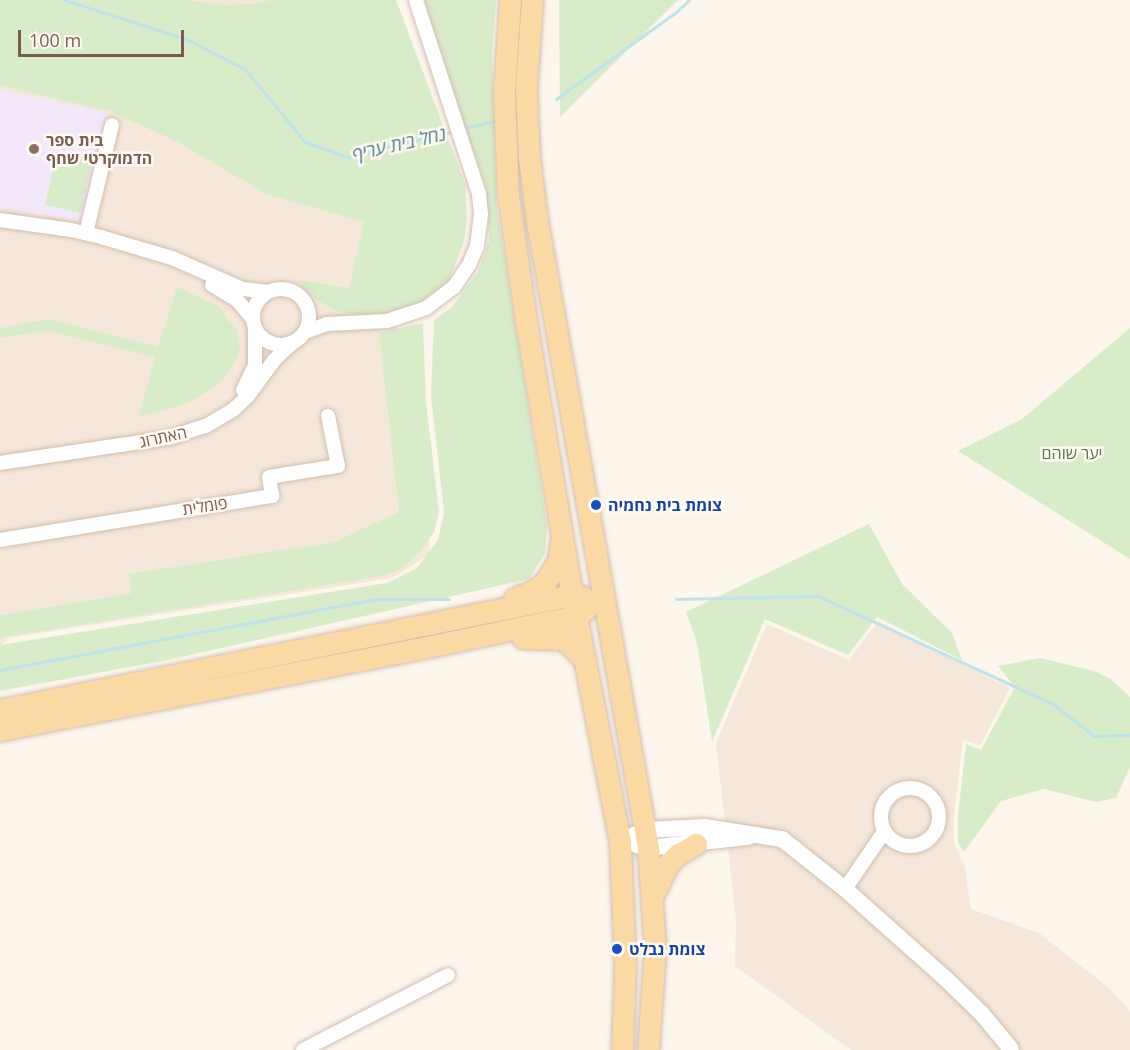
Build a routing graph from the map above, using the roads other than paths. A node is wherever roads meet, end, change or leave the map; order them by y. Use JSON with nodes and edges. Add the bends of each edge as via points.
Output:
{"nodes":[{"id":1,"x":416,"y":0,"type":"edge"},
{"id":2,"x":510,"y":0,"type":"edge"},
{"id":3,"x":532,"y":0,"type":"edge"},
{"id":4,"x":112,"y":125,"type":"dead end"},
{"id":5,"x":0,"y":220,"type":"edge"},
{"id":6,"x":0,"y":228,"type":"edge"},
{"id":7,"x":86,"y":233,"type":"junction"},
{"id":8,"x":268,"y":292,"type":"junction"},
{"id":9,"x":305,"y":302,"type":"junction"},
{"id":10,"x":341,"y":322,"type":"junction"},
{"id":11,"x":254,"y":324,"type":"junction"},
{"id":12,"x":305,"y":332,"type":"junction"},
{"id":13,"x":292,"y":343,"type":"junction"},
{"id":14,"x":328,"y":416,"type":"dead end"},
{"id":15,"x":0,"y":457,"type":"edge"},
{"id":16,"x":0,"y":463,"type":"edge"},
{"id":17,"x":562,"y":532,"type":"junction"},
{"id":18,"x":0,"y":540,"type":"edge"},
{"id":19,"x":572,"y":595,"type":"junction"},
{"id":20,"x":602,"y":599,"type":"junction"},
{"id":21,"x":576,"y":616,"type":"junction"},
{"id":22,"x":458,"y":618,"type":"junction"},
{"id":23,"x":427,"y":647,"type":"junction"},
{"id":24,"x":586,"y":661,"type":"junction"},
{"id":25,"x":0,"y":710,"type":"edge"},
{"id":26,"x":0,"y":730,"type":"edge"},
{"id":27,"x":884,"y":832,"type":"junction"},
{"id":28,"x":760,"y":835,"type":"junction"},
{"id":29,"x":647,"y":839,"type":"junction"},
{"id":30,"x":620,"y":842,"type":"junction"},
{"id":31,"x":696,"y":844,"type":"junction"},
{"id":32,"x":845,"y":889,"type":"junction"},
{"id":33,"x":653,"y":896,"type":"junction"},
{"id":34,"x":448,"y":975,"type":"dead end"},
{"id":35,"x":303,"y":1050,"type":"edge"},
{"id":36,"x":622,"y":1050,"type":"edge"},
{"id":37,"x":648,"y":1050,"type":"edge"},
{"id":38,"x":1011,"y":1050,"type":"edge"}],
"edges":[{"from":1,"to":10,"type":"street","via":[[470,162],[479,195],[480,231],[469,265],[454,286],[426,308],[370,323]]},
{"from":2,"to":17,"type":"main road","via":[[504,92],[508,195]]},
{"from":3,"to":20,"type":"main road","via":[[526,89],[533,189]]},
{"from":4,"to":7,"type":"street"},
{"from":5,"to":7,"type":"street"},
{"from":6,"to":11,"type":"street","via":[[59,235],[160,263],[222,290],[237,300]]},
{"from":7,"to":8,"type":"street","via":[[172,258],[243,289]]},
{"from":8,"to":9,"type":"street","via":[[291,291]]},
{"from":8,"to":11,"type":"street","via":[[256,303]]},
{"from":9,"to":10,"type":"street"},
{"from":9,"to":12,"type":"street","via":[[309,314]]},
{"from":10,"to":12,"type":"street"},
{"from":11,"to":13,"type":"street","via":[[262,338],[272,344]]},
{"from":11,"to":15,"type":"street","name":"האתרוג","via":[[257,354],[248,383],[232,400],[205,417],[161,431]]},
{"from":12,"to":13,"type":"street"},
{"from":13,"to":16,"type":"street","name":"האתרוג","via":[[247,397],[206,426],[168,438]]},
{"from":14,"to":18,"type":"street","name":"פומלית","via":[[338,466],[269,477],[272,496]]},
{"from":17,"to":19,"type":"main road"},
{"from":17,"to":22,"type":"main road","via":[[558,561],[536,590]]},
{"from":19,"to":20,"type":"main road"},
{"from":19,"to":21,"type":"main road"},
{"from":19,"to":22,"type":"main road"},
{"from":20,"to":21,"type":"main road"},
{"from":20,"to":29,"type":"main road"},
{"from":21,"to":23,"type":"main road"},
{"from":21,"to":24,"type":"main road"},
{"from":22,"to":25,"type":"main road"},
{"from":23,"to":24,"type":"main road","via":[[554,637],[572,645]]},
{"from":23,"to":26,"type":"main road"},
{"from":24,"to":30,"type":"main road"},
{"from":27,"to":27,"type":"street","via":[[899,845],[928,841],[939,825],[933,799],[920,789],[894,792],[880,815]]},
{"from":27,"to":32,"type":"street"},
{"from":28,"to":29,"type":"street","via":[[705,827]]},
{"from":28,"to":31,"type":"street"},
{"from":28,"to":32,"type":"street","via":[[794,846]]},
{"from":29,"to":30,"type":"street"},
{"from":29,"to":31,"type":"street"},
{"from":29,"to":33,"type":"main road"},
{"from":30,"to":36,"type":"main road","via":[[625,966]]},
{"from":31,"to":33,"type":"main road","via":[[668,864]]},
{"from":32,"to":38,"type":"street","via":[[945,978]]},
{"from":33,"to":37,"type":"main road","via":[[655,948]]},
{"from":34,"to":35,"type":"street"}]}
